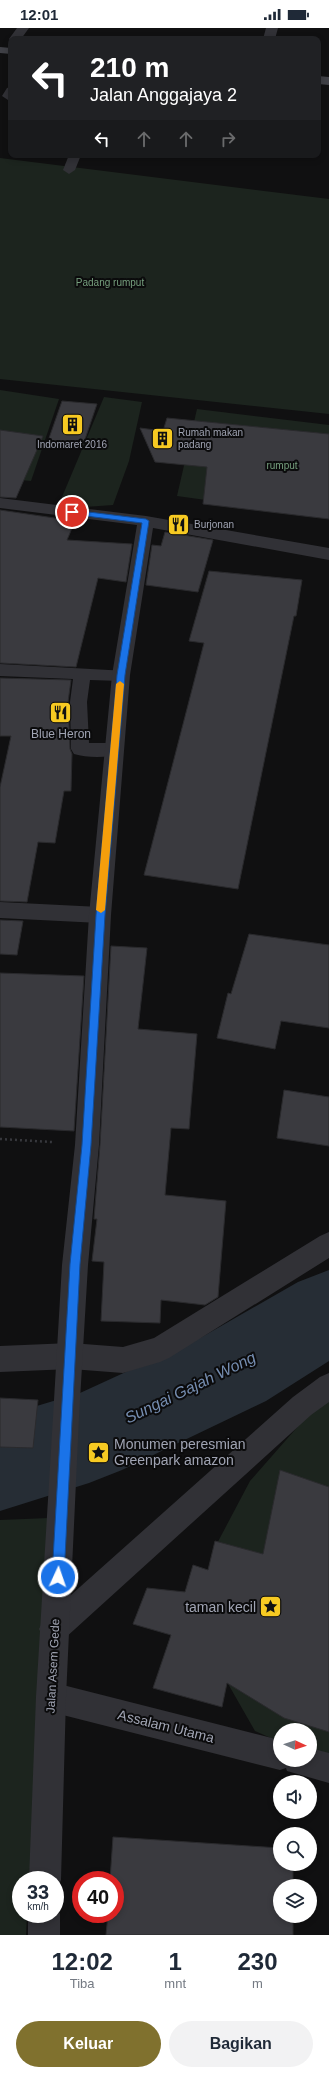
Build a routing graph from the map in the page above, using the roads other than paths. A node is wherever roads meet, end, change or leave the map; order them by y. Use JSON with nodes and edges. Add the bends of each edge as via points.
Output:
{"nodes":[{"id":1,"x":74,"y":158,"type":"edge"},
{"id":2,"x":68,"y":170,"type":"dead end"},
{"id":3,"x":0,"y":504,"type":"edge"},
{"id":4,"x":146,"y":521,"type":"junction"},
{"id":5,"x":329,"y":554,"type":"edge"},
{"id":6,"x":0,"y":670,"type":"edge"},
{"id":7,"x":83,"y":673,"type":"junction"},
{"id":8,"x":121,"y":675,"type":"junction"},
{"id":9,"x":114,"y":749,"type":"junction"},
{"id":10,"x":0,"y":910,"type":"edge"},
{"id":11,"x":100,"y":915,"type":"junction"},
{"id":12,"x":329,"y":1244,"type":"edge"},
{"id":13,"x":71,"y":1356,"type":"junction"},
{"id":14,"x":0,"y":1359,"type":"edge"},
{"id":15,"x":329,"y":1386,"type":"edge"},
{"id":16,"x":54,"y":1629,"type":"junction"},
{"id":17,"x":51,"y":1696,"type":"junction"},
{"id":18,"x":273,"y":1754,"type":"edge"},
{"id":19,"x":317,"y":1765,"type":"edge"},
{"id":20,"x":329,"y":1768,"type":"edge"},
{"id":21,"x":45,"y":1871,"type":"edge"},
{"id":22,"x":44,"y":1923,"type":"edge"},
{"id":23,"x":44,"y":1935,"type":"edge"}],
"edges":[{"from":1,"to":2,"type":"street"},
{"from":3,"to":4,"type":"street"},
{"from":4,"to":5,"type":"street"},
{"from":4,"to":8,"type":"street","name":"Jalan Asem Gede"},
{"from":6,"to":7,"type":"lane"},
{"from":7,"to":8,"type":"lane"},
{"from":7,"to":9,"type":"lane","via":[[77,709],[80,748]]},
{"from":8,"to":9,"type":"street","name":"Jalan Asem Gede"},
{"from":9,"to":11,"type":"street","name":"Jalan Asem Gede"},
{"from":10,"to":11,"type":"lane"},
{"from":11,"to":13,"type":"street","name":"Jalan Asem Gede","via":[[86,1145],[75,1264]]},
{"from":12,"to":13,"type":"street","via":[[160,1349],[123,1360]]},
{"from":13,"to":14,"type":"street"},
{"from":13,"to":16,"type":"street","name":"Jalan Asem Gede"},
{"from":15,"to":16,"type":"street","via":[[302,1406]]},
{"from":16,"to":17,"type":"street","name":"Jalan Asem Gede"},
{"from":17,"to":18,"type":"street","name":"Assalam Utama"},
{"from":17,"to":21,"type":"street","name":"Jalan Asem Gede"},
{"from":19,"to":20,"type":"street"},
{"from":22,"to":23,"type":"street"}]}
